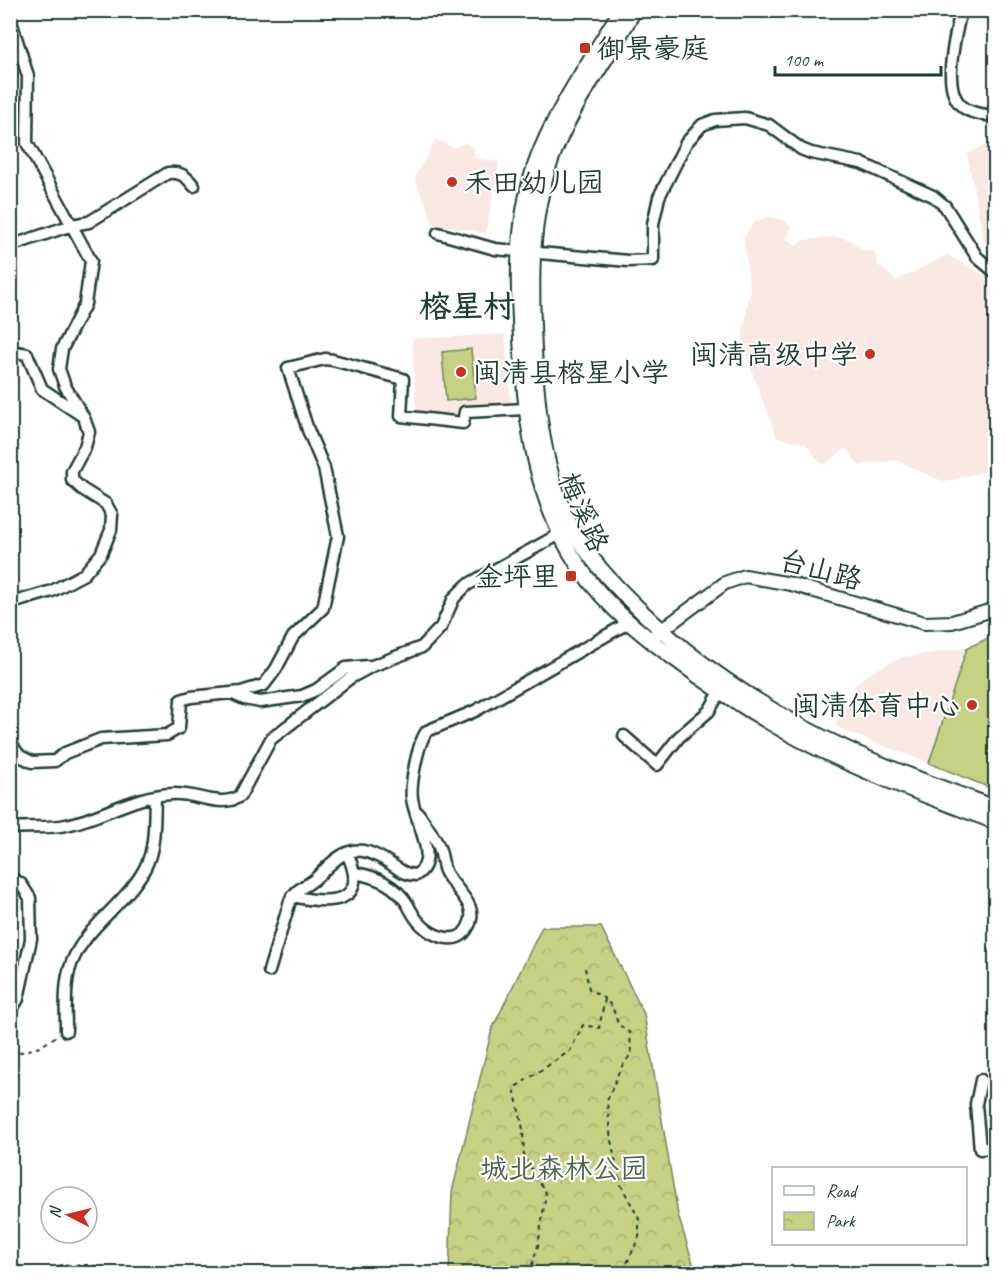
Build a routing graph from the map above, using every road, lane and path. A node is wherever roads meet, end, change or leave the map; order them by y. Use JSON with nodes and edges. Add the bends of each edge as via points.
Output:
{"nodes":[{"id":1,"x":621,"y":10,"type":"edge"},
{"id":2,"x":634,"y":10,"type":"edge"},
{"id":3,"x":961,"y":10,"type":"edge"},
{"id":4,"x":10,"y":18,"type":"edge"},
{"id":5,"x":996,"y":116,"type":"edge"},
{"id":6,"x":194,"y":186,"type":"dead end"},
{"id":7,"x":72,"y":225,"type":"junction"},
{"id":8,"x":438,"y":232,"type":"dead end"},
{"id":9,"x":10,"y":246,"type":"edge"},
{"id":10,"x":526,"y":252,"type":"junction"},
{"id":11,"x":996,"y":273,"type":"edge"},
{"id":12,"x":10,"y":351,"type":"edge"},
{"id":13,"x":526,"y":409,"type":"junction"},
{"id":14,"x":84,"y":418,"type":"junction"},
{"id":15,"x":560,"y":534,"type":"junction"},
{"id":16,"x":10,"y":607,"type":"edge"},
{"id":17,"x":996,"y":609,"type":"edge"},
{"id":18,"x":628,"y":623,"type":"junction"},
{"id":19,"x":662,"y":630,"type":"junction"},
{"id":20,"x":649,"y":639,"type":"junction"},
{"id":21,"x":372,"y":666,"type":"junction"},
{"id":22,"x":720,"y":692,"type":"junction"},
{"id":23,"x":231,"y":693,"type":"junction"},
{"id":24,"x":624,"y":736,"type":"dead end"},
{"id":25,"x":10,"y":743,"type":"edge"},
{"id":26,"x":155,"y":796,"type":"junction"},
{"id":27,"x":413,"y":805,"type":"junction"},
{"id":28,"x":996,"y":808,"type":"edge"},
{"id":29,"x":996,"y":822,"type":"edge"},
{"id":30,"x":10,"y":828,"type":"edge"},
{"id":31,"x":347,"y":853,"type":"junction"},
{"id":32,"x":355,"y":873,"type":"junction"},
{"id":33,"x":10,"y":877,"type":"edge"},
{"id":34,"x":292,"y":896,"type":"junction"},
{"id":35,"x":585,"y":968,"type":"dead end"},
{"id":36,"x":270,"y":972,"type":"dead end"},
{"id":37,"x":605,"y":999,"type":"junction"},
{"id":38,"x":10,"y":1012,"type":"edge"},
{"id":39,"x":66,"y":1030,"type":"joint"},
{"id":40,"x":10,"y":1055,"type":"edge"},
{"id":41,"x":981,"y":1080,"type":"dead end"},
{"id":42,"x":996,"y":1147,"type":"edge"},
{"id":43,"x":10,"y":1260,"type":"edge"},
{"id":44,"x":32,"y":1274,"type":"edge"},
{"id":45,"x":42,"y":1274,"type":"edge"},
{"id":46,"x":132,"y":1274,"type":"edge"},
{"id":47,"x":529,"y":1274,"type":"edge"},
{"id":48,"x":622,"y":1274,"type":"edge"}],
"edges":[{"from":1,"to":10,"type":"main road","name":"梅溪路","via":[[540,152],[529,188]]},
{"from":2,"to":10,"type":"main road","name":"梅溪路","via":[[560,136]]},
{"from":3,"to":5,"type":"street","via":[[951,64],[955,94],[958,102],[971,111]]},
{"from":4,"to":7,"type":"street","via":[[28,76],[27,144]]},
{"from":6,"to":7,"type":"street","via":[[179,172],[168,172],[89,222]]},
{"from":7,"to":9,"type":"street"},
{"from":7,"to":14,"type":"street","via":[[91,261],[85,304],[62,349],[59,369]]},
{"from":8,"to":10,"type":"street","via":[[486,248]]},
{"from":10,"to":11,"type":"street","via":[[653,260],[653,224],[659,197],[687,143],[702,125],[745,118],[769,125],[810,153],[861,163],[933,196],[945,206],[977,257]]},
{"from":10,"to":13,"type":"main road","name":"梅溪路","via":[[521,334]]},
{"from":10,"to":19,"type":"main road","name":"梅溪路","via":[[539,414],[551,475],[570,523],[586,550]]},
{"from":12,"to":14,"type":"street","via":[[27,354],[42,389]]},
{"from":13,"to":15,"type":"main road","name":"梅溪路","via":[[541,484]]},
{"from":13,"to":23,"type":"street","via":[[465,412],[463,423],[400,416],[403,379],[333,360],[288,368],[324,468],[338,536],[323,608],[293,637],[264,685]]},
{"from":14,"to":16,"type":"street","via":[[89,432],[72,471],[72,480],[106,504],[112,515],[111,530],[101,554],[84,574]]},
{"from":15,"to":18,"type":"main road","name":"梅溪路","via":[[593,587]]},
{"from":15,"to":21,"type":"street","via":[[467,585],[454,598],[441,627],[422,647]]},
{"from":17,"to":19,"type":"street","name":"台山路","via":[[952,622],[924,623],[791,584],[745,576],[725,583]]},
{"from":18,"to":20,"type":"main road","name":"梅溪路"},
{"from":18,"to":27,"type":"street","via":[[475,711],[426,730],[411,789]]},
{"from":19,"to":20,"type":"street","name":"台山路"},
{"from":19,"to":28,"type":"main road","name":"梅溪路","via":[[713,670],[814,733],[874,761]]},
{"from":20,"to":22,"type":"main road","name":"梅溪路"},
{"from":21,"to":23,"type":"street","via":[[346,668],[302,696],[260,702]]},
{"from":21,"to":26,"type":"street","via":[[350,678],[271,739],[240,796],[233,801],[188,794]]},
{"from":22,"to":24,"type":"street","via":[[709,711],[679,737],[657,765]]},
{"from":22,"to":29,"type":"main road","name":"梅溪路","via":[[875,775]]},
{"from":23,"to":25,"type":"street","via":[[181,700],[178,728],[167,735],[101,739],[55,761],[32,762],[20,756]]},
{"from":26,"to":30,"type":"street","via":[[68,825]]},
{"from":26,"to":39,"type":"street","via":[[152,848],[145,868],[72,961],[66,985]]},
{"from":27,"to":31,"type":"street","via":[[427,850],[420,873],[404,874],[368,851]]},
{"from":27,"to":32,"type":"street","via":[[438,845],[446,873],[468,903],[471,916],[461,936],[434,934],[422,926],[392,887]]},
{"from":31,"to":32,"type":"street"},
{"from":31,"to":34,"type":"street"},
{"from":32,"to":34,"type":"street","via":[[345,897],[331,900]]},
{"from":33,"to":38,"type":"street","via":[[21,884],[30,898],[31,939],[18,999]]},
{"from":34,"to":36,"type":"street"},
{"from":35,"to":37,"type":"path","via":[[589,989]]},
{"from":37,"to":47,"type":"path","via":[[599,1028],[583,1025],[570,1051],[514,1088],[523,1129],[524,1157],[546,1193],[538,1246]]},
{"from":37,"to":48,"type":"path","via":[[618,1024],[630,1033],[631,1054],[607,1101],[621,1185],[639,1219],[639,1237]]},
{"from":39,"to":40,"type":"path","via":[[40,1047]]},
{"from":41,"to":42,"type":"street","via":[[976,1104],[981,1149]]},
{"from":43,"to":44,"type":"path"},
{"from":45,"to":46,"type":"path","via":[[61,1264],[90,1265]]}]}
